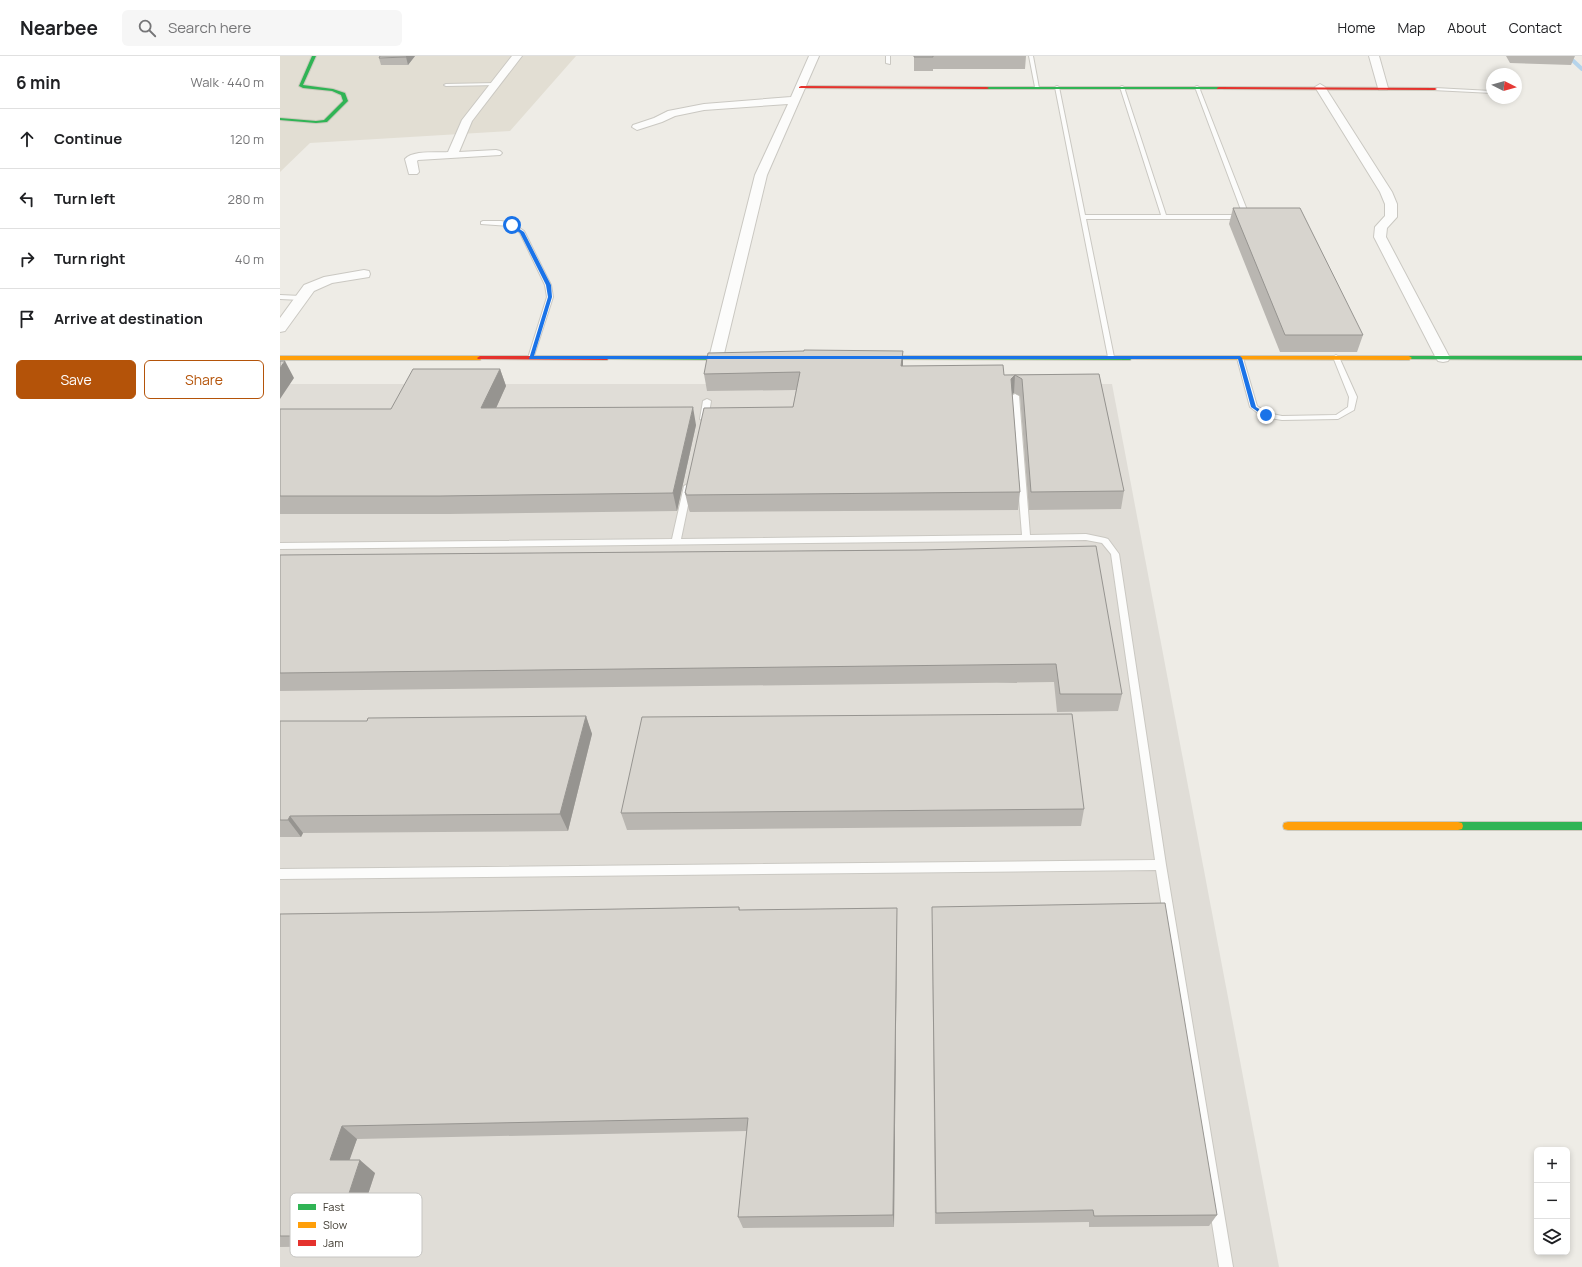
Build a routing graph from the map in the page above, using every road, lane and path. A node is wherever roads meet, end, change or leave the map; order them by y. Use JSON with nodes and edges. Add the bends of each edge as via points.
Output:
{"nodes":[{"id":1,"x":314,"y":56,"type":"edge"},
{"id":2,"x":517,"y":56,"type":"edge"},
{"id":3,"x":814,"y":56,"type":"edge"},
{"id":4,"x":888,"y":56,"type":"edge"},
{"id":5,"x":1032,"y":56,"type":"edge"},
{"id":6,"x":1374,"y":56,"type":"edge"},
{"id":7,"x":888,"y":63,"type":"dead end"},
{"id":8,"x":496,"y":84,"type":"junction"},
{"id":9,"x":446,"y":85,"type":"dead end"},
{"id":10,"x":801,"y":87,"type":"junction"},
{"id":11,"x":1037,"y":87,"type":"junction"},
{"id":12,"x":1057,"y":87,"type":"junction"},
{"id":13,"x":1122,"y":87,"type":"junction"},
{"id":14,"x":1197,"y":87,"type":"junction"},
{"id":15,"x":1320,"y":87,"type":"junction"},
{"id":16,"x":1383,"y":88,"type":"junction"},
{"id":17,"x":1435,"y":88,"type":"joint"},
{"id":18,"x":1486,"y":92,"type":"edge"},
{"id":19,"x":795,"y":100,"type":"junction"},
{"id":20,"x":280,"y":119,"type":"edge"},
{"id":21,"x":637,"y":127,"type":"dead end"},
{"id":22,"x":496,"y":154,"type":"dead end"},
{"id":23,"x":452,"y":155,"type":"junction"},
{"id":24,"x":414,"y":172,"type":"dead end"},
{"id":25,"x":1084,"y":217,"type":"junction"},
{"id":26,"x":1164,"y":217,"type":"junction"},
{"id":27,"x":483,"y":223,"type":"dead end"},
{"id":28,"x":364,"y":274,"type":"dead end"},
{"id":29,"x":280,"y":297,"type":"edge"},
{"id":30,"x":302,"y":298,"type":"junction"},
{"id":31,"x":280,"y":328,"type":"edge"},
{"id":32,"x":1111,"y":357,"type":"junction"},
{"id":33,"x":280,"y":358,"type":"edge"},
{"id":34,"x":531,"y":358,"type":"junction"},
{"id":35,"x":716,"y":358,"type":"junction"},
{"id":36,"x":748,"y":358,"type":"edge"},
{"id":37,"x":866,"y":358,"type":"edge"},
{"id":38,"x":1240,"y":358,"type":"junction"},
{"id":39,"x":1336,"y":358,"type":"junction"},
{"id":40,"x":1442,"y":358,"type":"junction"},
{"id":41,"x":1582,"y":358,"type":"edge"},
{"id":42,"x":1015,"y":396,"type":"edge"},
{"id":43,"x":708,"y":401,"type":"dead end"},
{"id":44,"x":702,"y":424,"type":"edge"},
{"id":45,"x":690,"y":479,"type":"edge"},
{"id":46,"x":1026,"y":537,"type":"junction"},
{"id":47,"x":676,"y":541,"type":"junction"},
{"id":48,"x":280,"y":546,"type":"edge"},
{"id":49,"x":1288,"y":826,"type":"dead end"},
{"id":50,"x":1582,"y":826,"type":"edge"},
{"id":51,"x":1161,"y":865,"type":"junction"},
{"id":52,"x":280,"y":874,"type":"edge"},
{"id":53,"x":1226,"y":1267,"type":"edge"}],
"edges":[{"from":1,"to":20,"type":"street","via":[[301,85],[333,90],[343,94],[346,101],[325,121]]},
{"from":2,"to":8,"type":"street"},
{"from":3,"to":10,"type":"street"},
{"from":4,"to":7,"type":"lane"},
{"from":5,"to":11,"type":"lane"},
{"from":6,"to":16,"type":"street"},
{"from":8,"to":9,"type":"lane"},
{"from":8,"to":23,"type":"street","via":[[467,120]]},
{"from":10,"to":11,"type":"street"},
{"from":10,"to":19,"type":"street"},
{"from":11,"to":12,"type":"street"},
{"from":12,"to":13,"type":"street"},
{"from":12,"to":25,"type":"lane"},
{"from":13,"to":14,"type":"street"},
{"from":13,"to":26,"type":"lane"},
{"from":14,"to":15,"type":"street"},
{"from":14,"to":26,"type":"lane","via":[[1244,210],[1241,215],[1233,216]]},
{"from":15,"to":16,"type":"street"},
{"from":15,"to":40,"type":"street","via":[[1386,192],[1391,204],[1391,216],[1381,226],[1380,237]]},
{"from":16,"to":17,"type":"street"},
{"from":17,"to":18,"type":"lane"},
{"from":19,"to":21,"type":"street","via":[[704,107],[672,113]]},
{"from":19,"to":35,"type":"street","via":[[762,175]]},
{"from":22,"to":23,"type":"street"},
{"from":23,"to":24,"type":"street","via":[[411,159]]},
{"from":25,"to":26,"type":"lane"},
{"from":25,"to":32,"type":"lane"},
{"from":27,"to":34,"type":"lane","via":[[501,222],[512,225],[522,232],[548,285],[550,297]]},
{"from":28,"to":30,"type":"street","via":[[329,280],[309,288]]},
{"from":29,"to":30,"type":"lane"},
{"from":30,"to":31,"type":"street"},
{"from":32,"to":37,"type":"street"},
{"from":32,"to":38,"type":"street"},
{"from":33,"to":34,"type":"street"},
{"from":34,"to":35,"type":"street"},
{"from":35,"to":36,"type":"street"},
{"from":38,"to":39,"type":"street"},
{"from":38,"to":39,"type":"lane","via":[[1254,407],[1266,415],[1282,418],[1338,417],[1351,408],[1353,397]]},
{"from":39,"to":40,"type":"street"},
{"from":40,"to":41,"type":"street"},
{"from":42,"to":46,"type":"lane"},
{"from":43,"to":44,"type":"lane"},
{"from":45,"to":47,"type":"lane"},
{"from":46,"to":47,"type":"lane"},
{"from":46,"to":51,"type":"lane","via":[[1086,537],[1105,541],[1115,554]]},
{"from":47,"to":48,"type":"lane"},
{"from":49,"to":50,"type":"street"},
{"from":51,"to":52,"type":"lane"},
{"from":51,"to":53,"type":"lane"}]}
